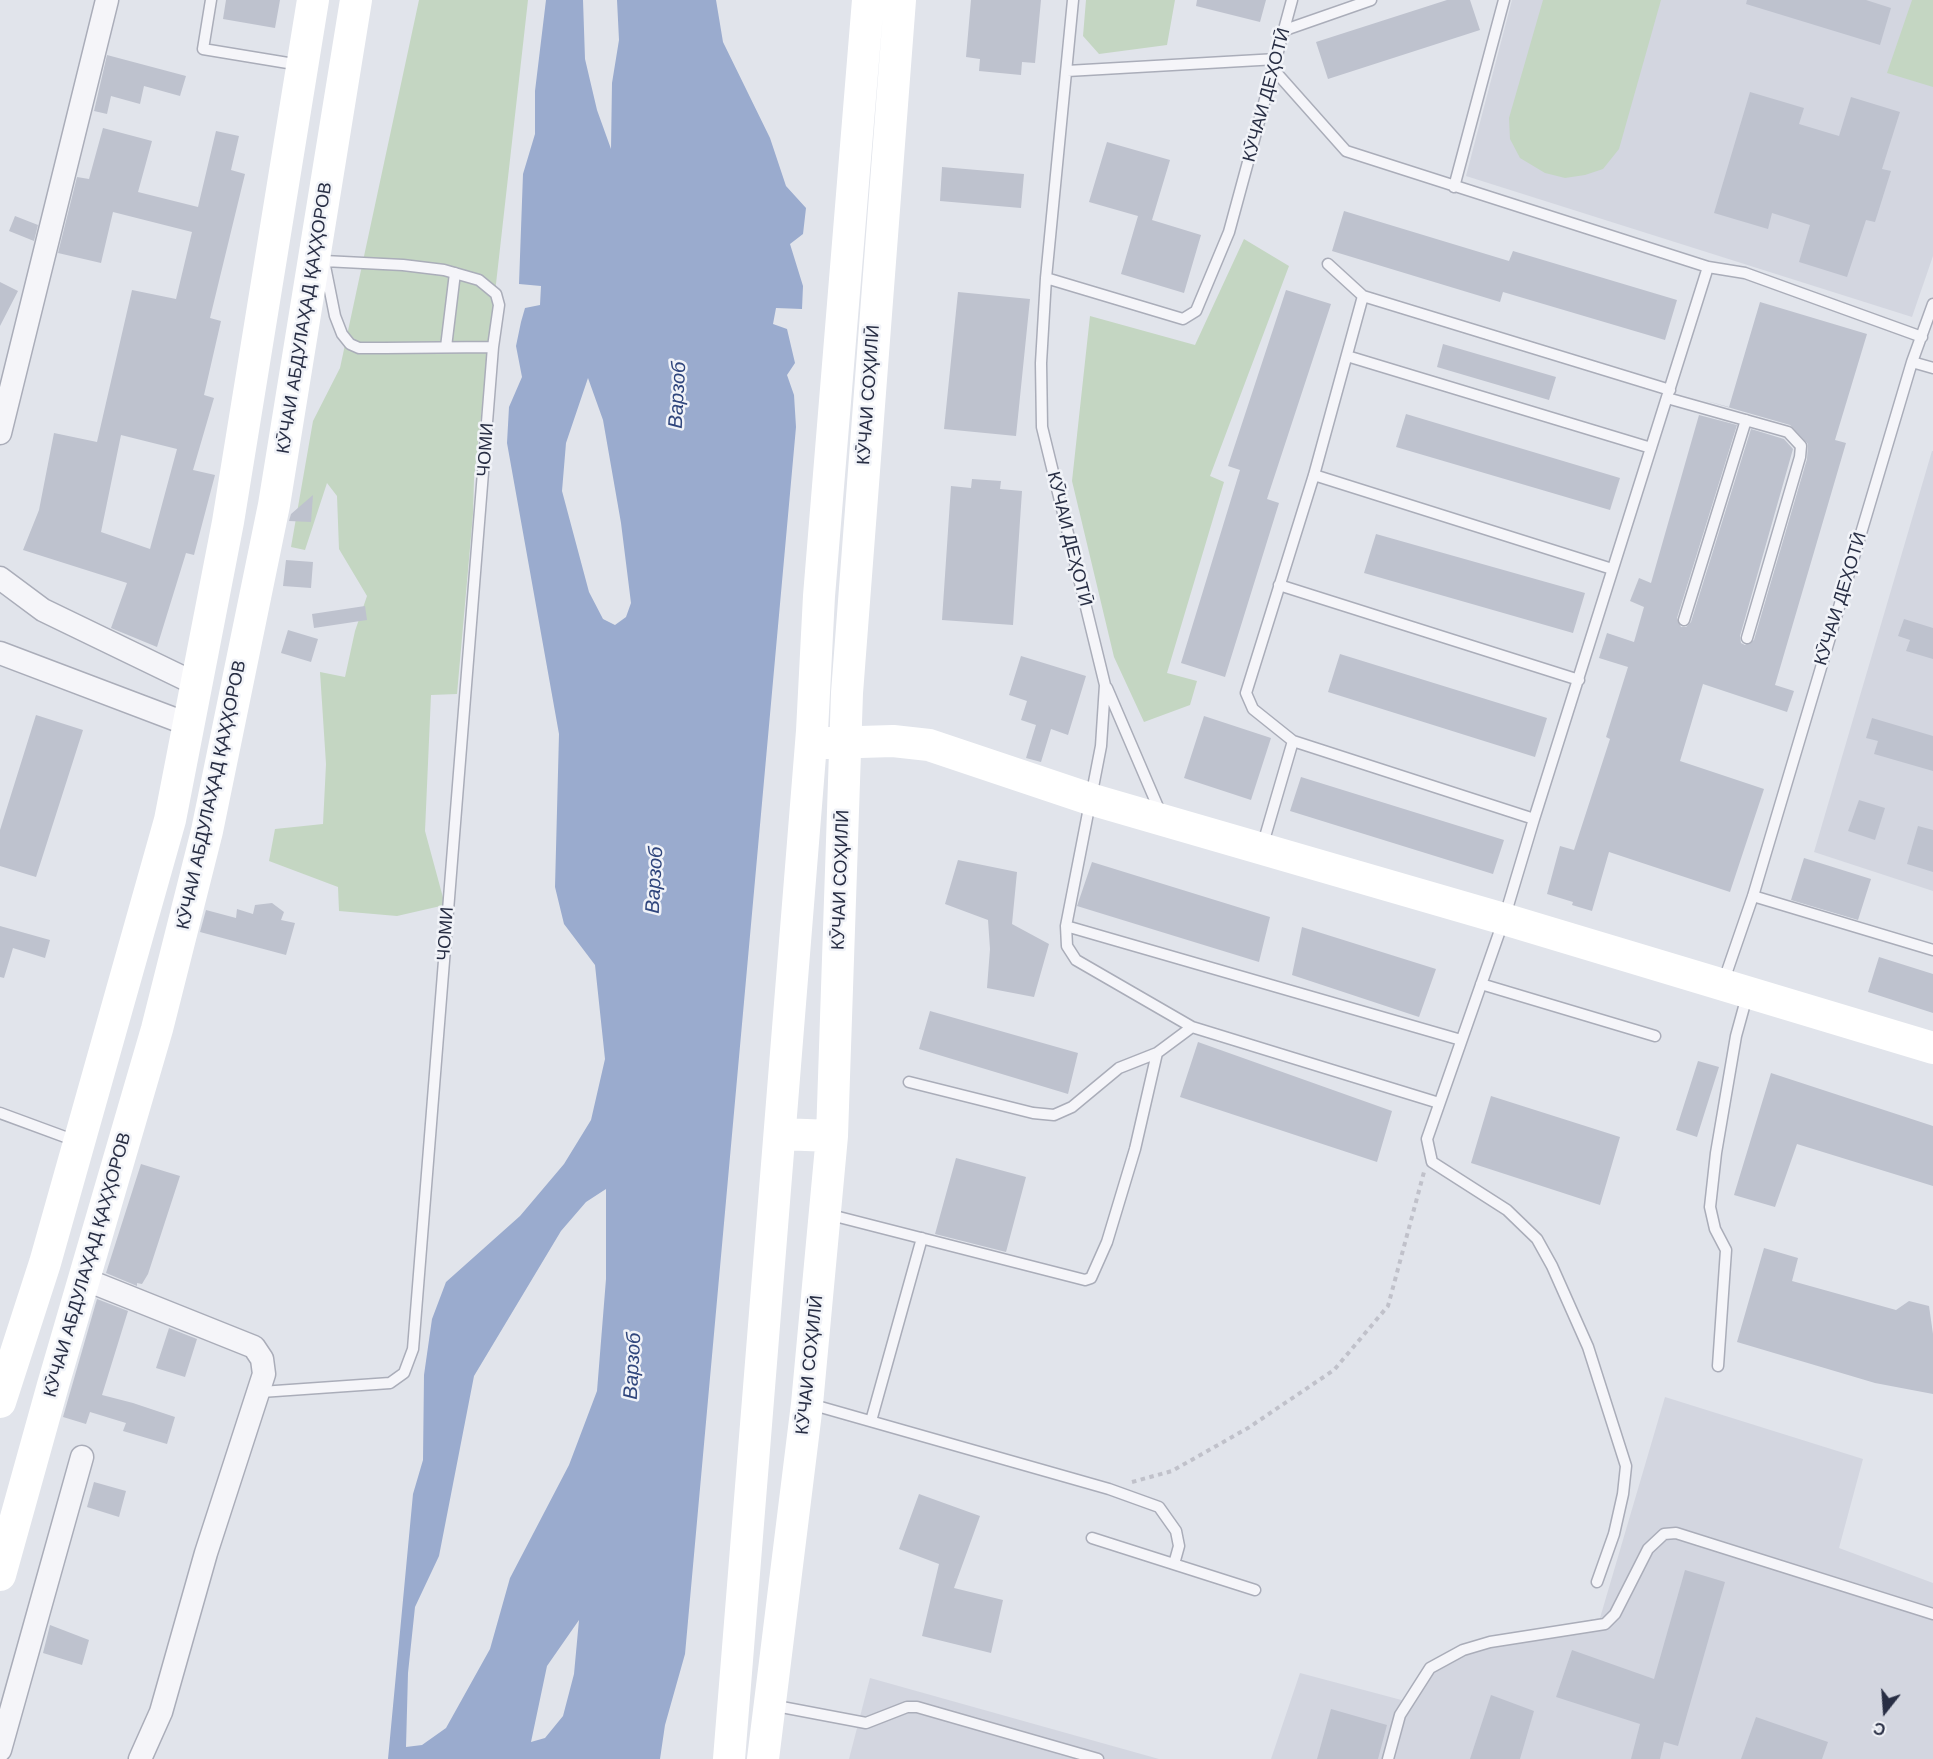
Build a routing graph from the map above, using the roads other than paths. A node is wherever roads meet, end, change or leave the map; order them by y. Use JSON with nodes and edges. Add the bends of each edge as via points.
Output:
{"nodes":[{"id":1,"x":107,"y":0,"type":"edge"},
{"id":2,"x":211,"y":0,"type":"edge"},
{"id":3,"x":313,"y":0,"type":"edge"},
{"id":4,"x":357,"y":0,"type":"edge"},
{"id":5,"x":868,"y":0,"type":"edge"},
{"id":6,"x":900,"y":0,"type":"edge"},
{"id":7,"x":1072,"y":0,"type":"edge"},
{"id":8,"x":1292,"y":0,"type":"edge"},
{"id":9,"x":1371,"y":0,"type":"edge"},
{"id":10,"x":1504,"y":0,"type":"edge"},
{"id":11,"x":1285,"y":30,"type":"junction"},
{"id":12,"x":303,"y":65,"type":"junction"},
{"id":13,"x":1275,"y":65,"type":"junction"},
{"id":14,"x":1067,"y":71,"type":"junction"},
{"id":15,"x":1454,"y":188,"type":"junction"},
{"id":16,"x":1328,"y":264,"type":"dead end"},
{"id":17,"x":1708,"y":267,"type":"junction"},
{"id":18,"x":455,"y":273,"type":"junction"},
{"id":19,"x":1046,"y":278,"type":"junction"},
{"id":20,"x":1363,"y":296,"type":"junction"},
{"id":21,"x":1933,"y":304,"type":"edge"},
{"id":22,"x":1922,"y":337,"type":"junction"},
{"id":23,"x":446,"y":347,"type":"junction"},
{"id":24,"x":493,"y":347,"type":"junction"},
{"id":25,"x":1347,"y":356,"type":"junction"},
{"id":26,"x":1912,"y":362,"type":"junction"},
{"id":27,"x":1933,"y":368,"type":"edge"},
{"id":28,"x":7,"y":369,"type":"edge"},
{"id":29,"x":1669,"y":394,"type":"junction"},
{"id":30,"x":1746,"y":420,"type":"junction"},
{"id":31,"x":0,"y":433,"type":"edge"},
{"id":32,"x":1651,"y":448,"type":"junction"},
{"id":33,"x":1314,"y":475,"type":"junction"},
{"id":34,"x":1612,"y":569,"type":"junction"},
{"id":35,"x":0,"y":578,"type":"edge"},
{"id":36,"x":1279,"y":585,"type":"junction"},
{"id":37,"x":1683,"y":620,"type":"dead end"},
{"id":38,"x":1748,"y":638,"type":"dead end"},
{"id":39,"x":0,"y":653,"type":"edge"},
{"id":40,"x":1579,"y":680,"type":"junction"},
{"id":41,"x":198,"y":685,"type":"junction"},
{"id":42,"x":1105,"y":685,"type":"junction"},
{"id":43,"x":190,"y":725,"type":"junction"},
{"id":44,"x":1293,"y":741,"type":"junction"},
{"id":45,"x":847,"y":742,"type":"junction"},
{"id":46,"x":811,"y":744,"type":"junction"},
{"id":47,"x":1090,"y":799,"type":"junction"},
{"id":48,"x":1164,"y":819,"type":"junction"},
{"id":49,"x":1534,"y":819,"type":"junction"},
{"id":50,"x":1262,"y":847,"type":"junction"},
{"id":51,"x":1753,"y":896,"type":"junction"},
{"id":52,"x":1504,"y":919,"type":"junction"},
{"id":53,"x":1066,"y":926,"type":"junction"},
{"id":54,"x":1933,"y":950,"type":"edge"},
{"id":55,"x":1481,"y":984,"type":"junction"},
{"id":56,"x":1735,"y":990,"type":"junction"},
{"id":57,"x":1192,"y":1027,"type":"junction"},
{"id":58,"x":1655,"y":1036,"type":"dead end"},
{"id":59,"x":1461,"y":1040,"type":"junction"},
{"id":60,"x":1933,"y":1048,"type":"edge"},
{"id":61,"x":1157,"y":1053,"type":"junction"},
{"id":62,"x":909,"y":1082,"type":"dead end"},
{"id":63,"x":1439,"y":1103,"type":"junction"},
{"id":64,"x":0,"y":1113,"type":"edge"},
{"id":65,"x":780,"y":1134,"type":"junction"},
{"id":66,"x":832,"y":1136,"type":"junction"},
{"id":67,"x":79,"y":1142,"type":"junction"},
{"id":68,"x":826,"y":1213,"type":"junction"},
{"id":69,"x":922,"y":1238,"type":"junction"},
{"id":70,"x":84,"y":1279,"type":"junction"},
{"id":71,"x":1718,"y":1366,"type":"dead end"},
{"id":72,"x":5,"y":1371,"type":"edge"},
{"id":73,"x":261,"y":1392,"type":"junction"},
{"id":74,"x":0,"y":1402,"type":"edge"},
{"id":75,"x":807,"y":1404,"type":"junction"},
{"id":76,"x":870,"y":1420,"type":"junction"},
{"id":77,"x":82,"y":1457,"type":"dead end"},
{"id":78,"x":1092,"y":1538,"type":"dead end"},
{"id":79,"x":1174,"y":1564,"type":"junction"},
{"id":80,"x":0,"y":1575,"type":"edge"},
{"id":81,"x":1597,"y":1582,"type":"dead end"},
{"id":82,"x":1255,"y":1590,"type":"dead end"},
{"id":83,"x":1933,"y":1614,"type":"edge"},
{"id":84,"x":768,"y":1704,"type":"junction"},
{"id":85,"x":0,"y":1750,"type":"edge"},
{"id":86,"x":140,"y":1759,"type":"edge"},
{"id":87,"x":729,"y":1759,"type":"edge"},
{"id":88,"x":763,"y":1759,"type":"edge"},
{"id":89,"x":1098,"y":1759,"type":"edge"},
{"id":90,"x":1388,"y":1759,"type":"edge"}],
"edges":[{"from":1,"to":28,"type":"street"},
{"from":2,"to":12,"type":"lane","via":[[203,49]]},
{"from":3,"to":12,"type":"main road","name":"КӮЧАИ АБДУЛАҲАД ҚАҲҲОРОВ"},
{"from":4,"to":70,"type":"main road","name":"КӮЧАИ АБДУЛАҲАД ҚАҲҲОРОВ","via":[[274,505],[207,831],[157,1029]]},
{"from":5,"to":46,"type":"main road","via":[[820,584]]},
{"from":6,"to":45,"type":"main road","name":"КӮЧАИ СОҲИЛӢ","via":[[847,693]]},
{"from":7,"to":14,"type":"lane","name":"КӮЧАИ ДЕҲОТӢ"},
{"from":8,"to":11,"type":"lane","name":"КӮЧАИ ДЕҲОТӢ"},
{"from":9,"to":11,"type":"lane"},
{"from":10,"to":15,"type":"lane"},
{"from":11,"to":13,"type":"lane","name":"КӮЧАИ ДЕҲОТӢ"},
{"from":12,"to":41,"type":"main road","name":"КӮЧАИ АБДУЛАҲАД ҚАҲҲОРОВ"},
{"from":13,"to":14,"type":"lane"},
{"from":13,"to":15,"type":"lane","via":[[1346,151]]},
{"from":13,"to":19,"type":"lane","name":"КӮЧАИ ДЕҲОТӢ","via":[[1228,232],[1196,311],[1183,319]]},
{"from":14,"to":19,"type":"lane","name":"КӮЧАИ ДЕҲОТӢ"},
{"from":15,"to":17,"type":"lane"},
{"from":16,"to":20,"type":"lane"},
{"from":17,"to":22,"type":"lane","via":[[1745,273]]},
{"from":17,"to":29,"type":"lane"},
{"from":18,"to":23,"type":"lane"},
{"from":18,"to":23,"type":"lane","via":[[403,265],[324,261],[335,316],[350,344],[358,348]]},
{"from":18,"to":24,"type":"lane","name":"ЧОМИ","via":[[479,280],[496,294],[498,315]]},
{"from":19,"to":42,"type":"lane","name":"КӮЧАИ ДЕҲОТӢ","via":[[1042,427]]},
{"from":20,"to":25,"type":"lane"},
{"from":20,"to":29,"type":"lane"},
{"from":21,"to":22,"type":"lane","name":"КӮЧАИ ДЕҲОТӢ"},
{"from":22,"to":26,"type":"lane","name":"КӮЧАИ ДЕҲОТӢ"},
{"from":23,"to":24,"type":"lane"},
{"from":24,"to":73,"type":"lane","name":"ЧОМИ","via":[[413,1349],[404,1373],[390,1383]]},
{"from":25,"to":32,"type":"lane"},
{"from":25,"to":33,"type":"lane"},
{"from":26,"to":27,"type":"lane"},
{"from":26,"to":51,"type":"lane","name":"КӮЧАИ ДЕҲОТӢ"},
{"from":28,"to":31,"type":"street"},
{"from":29,"to":30,"type":"lane"},
{"from":29,"to":32,"type":"lane"},
{"from":30,"to":37,"type":"lane"},
{"from":30,"to":38,"type":"lane","via":[[1788,432],[1801,446]]},
{"from":32,"to":34,"type":"lane"},
{"from":33,"to":34,"type":"lane"},
{"from":33,"to":36,"type":"lane"},
{"from":34,"to":40,"type":"lane"},
{"from":35,"to":41,"type":"street","via":[[43,610]]},
{"from":36,"to":40,"type":"lane"},
{"from":36,"to":44,"type":"lane","via":[[1246,693],[1253,709]]},
{"from":39,"to":43,"type":"street"},
{"from":40,"to":49,"type":"lane"},
{"from":41,"to":43,"type":"main road","name":"КӮЧАИ АБДУЛАҲАД ҚАҲҲОРОВ"},
{"from":42,"to":47,"type":"lane","name":"КӮЧАИ ДЕҲОТӢ","via":[[1101,746]]},
{"from":42,"to":48,"type":"lane"},
{"from":43,"to":67,"type":"main road","name":"КӮЧАИ АБДУЛАҲАД ҚАҲҲОРОВ","via":[[170,820]]},
{"from":44,"to":49,"type":"lane"},
{"from":44,"to":50,"type":"lane"},
{"from":45,"to":46,"type":"main road"},
{"from":45,"to":47,"type":"main road","via":[[929,745]]},
{"from":45,"to":66,"type":"main road","name":"КӮЧАИ СОҲИЛӢ"},
{"from":46,"to":65,"type":"main road"},
{"from":47,"to":48,"type":"main road"},
{"from":47,"to":53,"type":"lane","name":"КӮЧАИ ДЕҲОТӢ"},
{"from":48,"to":50,"type":"main road"},
{"from":49,"to":52,"type":"lane"},
{"from":50,"to":52,"type":"main road"},
{"from":51,"to":54,"type":"lane"},
{"from":51,"to":56,"type":"lane","name":"КӮЧАИ ДЕҲОТӢ"},
{"from":52,"to":55,"type":"lane"},
{"from":52,"to":56,"type":"main road"},
{"from":53,"to":57,"type":"lane","via":[[1067,946],[1076,960]]},
{"from":53,"to":59,"type":"lane"},
{"from":55,"to":58,"type":"lane"},
{"from":55,"to":59,"type":"lane"},
{"from":56,"to":60,"type":"main road"},
{"from":56,"to":71,"type":"lane","name":"КӮЧАИ ДЕҲОТӢ","via":[[1730,1071],[1710,1207],[1726,1250]]},
{"from":57,"to":61,"type":"lane"},
{"from":57,"to":63,"type":"lane"},
{"from":59,"to":63,"type":"lane"},
{"from":61,"to":62,"type":"lane","via":[[1119,1068],[1072,1107],[1054,1115]]},
{"from":61,"to":69,"type":"lane","via":[[1135,1149],[1107,1242],[1091,1278],[1085,1280]]},
{"from":63,"to":81,"type":"lane","via":[[1427,1139],[1432,1162],[1508,1210],[1537,1239],[1588,1347],[1626,1466],[1616,1524]]},
{"from":64,"to":67,"type":"lane"},
{"from":65,"to":66,"type":"main road"},
{"from":65,"to":87,"type":"main road"},
{"from":66,"to":68,"type":"main road","name":"КӮЧАИ СОҲИЛӢ"},
{"from":67,"to":72,"type":"main road","name":"КӮЧАИ АБДУЛАҲАД ҚАҲҲОРОВ","via":[[45,1263]]},
{"from":68,"to":69,"type":"lane"},
{"from":68,"to":75,"type":"main road","name":"КӮЧАИ СОҲИЛӢ"},
{"from":69,"to":76,"type":"lane"},
{"from":70,"to":73,"type":"street","via":[[254,1347],[262,1359]]},
{"from":70,"to":80,"type":"main road","name":"КӮЧАИ АБДУЛАҲАД ҚАҲҲОРОВ"},
{"from":72,"to":74,"type":"main road","name":"КӮЧАИ АБДУЛАҲАД ҚАҲҲОРОВ"},
{"from":73,"to":86,"type":"street","via":[[206,1552],[161,1712]]},
{"from":75,"to":76,"type":"lane"},
{"from":75,"to":84,"type":"main road","name":"КӮЧАИ СОҲИЛӢ"},
{"from":76,"to":79,"type":"lane","via":[[1159,1506],[1176,1532],[1179,1546]]},
{"from":77,"to":85,"type":"street"},
{"from":78,"to":79,"type":"lane"},
{"from":79,"to":82,"type":"lane"},
{"from":83,"to":90,"type":"lane","via":[[1676,1533],[1664,1534],[1648,1549],[1615,1614],[1605,1624],[1490,1642],[1463,1650],[1430,1668],[1400,1715]]},
{"from":84,"to":88,"type":"main road","name":"КӮЧАИ СОҲИЛӢ"},
{"from":84,"to":89,"type":"lane","via":[[866,1723],[917,1707]]}]}
